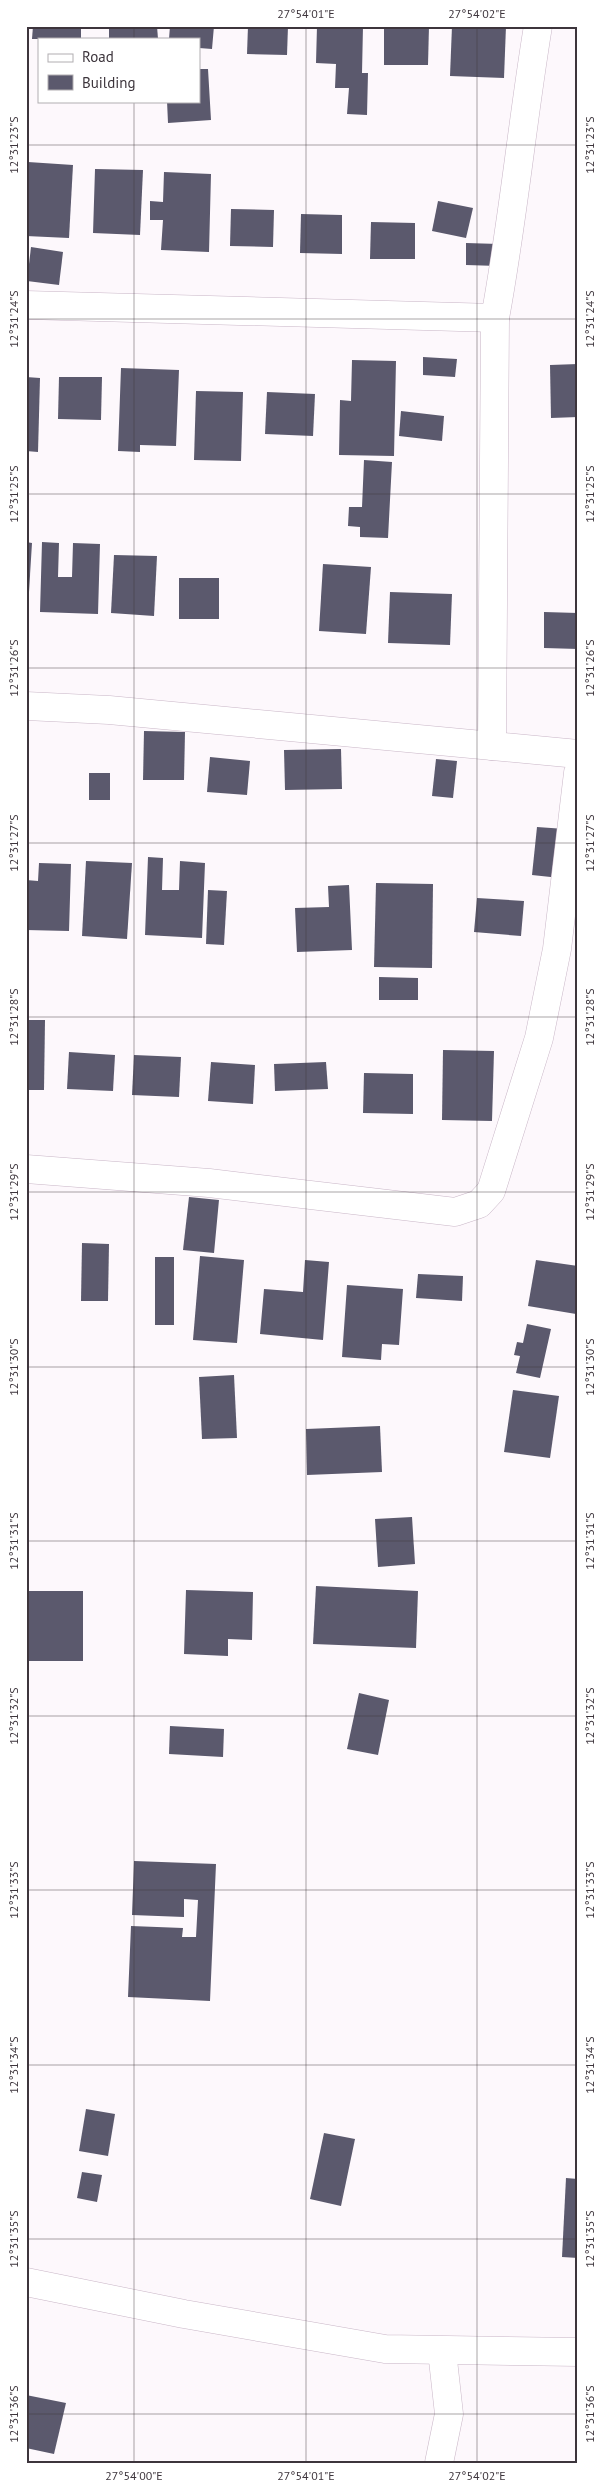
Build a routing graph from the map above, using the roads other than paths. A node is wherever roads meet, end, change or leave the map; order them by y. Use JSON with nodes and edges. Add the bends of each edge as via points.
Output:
{"nodes":[{"id":1,"x":538,"y":26,"type":"edge"},
{"id":2,"x":26,"y":305,"type":"edge"},
{"id":3,"x":496,"y":318,"type":"junction"},
{"id":4,"x":26,"y":706,"type":"edge"},
{"id":5,"x":492,"y":746,"type":"junction"},
{"id":6,"x":578,"y":754,"type":"edge"},
{"id":7,"x":578,"y":773,"type":"edge"},
{"id":8,"x":26,"y":1169,"type":"edge"},
{"id":9,"x":26,"y":2282,"type":"edge"},
{"id":10,"x":442,"y":2351,"type":"junction"},
{"id":11,"x":578,"y":2352,"type":"edge"},
{"id":12,"x":439,"y":2463,"type":"edge"}],
"edges":[{"from":1,"to":3,"type":"street"},
{"from":2,"to":3,"type":"street"},
{"from":3,"to":5,"type":"street"},
{"from":4,"to":5,"type":"street","via":[[109,710]]},
{"from":5,"to":6,"type":"street"},
{"from":7,"to":8,"type":"street","via":[[557,949],[539,1038],[490,1191],[479,1204],[455,1212],[209,1183]]},
{"from":9,"to":10,"type":"street","via":[[385,2349]]},
{"from":10,"to":11,"type":"street"},
{"from":10,"to":12,"type":"street","via":[[449,2414]]}]}
